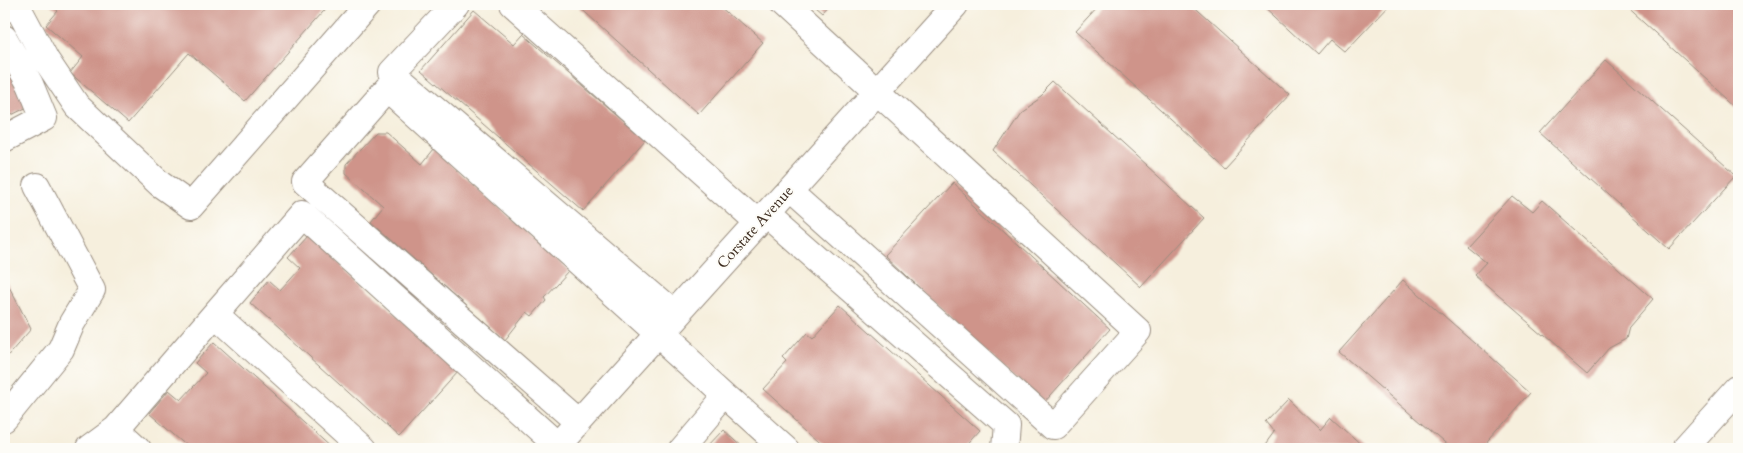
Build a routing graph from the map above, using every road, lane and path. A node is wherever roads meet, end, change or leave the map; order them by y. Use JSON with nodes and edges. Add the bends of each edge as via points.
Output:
{"nodes":[{"id":1,"x":16,"y":4,"type":"edge"},
{"id":2,"x":368,"y":4,"type":"edge"},
{"id":3,"x":456,"y":4,"type":"edge"},
{"id":4,"x":513,"y":4,"type":"edge"},
{"id":5,"x":782,"y":4,"type":"edge"},
{"id":6,"x":956,"y":4,"type":"edge"},
{"id":7,"x":4,"y":38,"type":"edge"},
{"id":8,"x":876,"y":91,"type":"junction"},
{"id":9,"x":4,"y":139,"type":"edge"},
{"id":10,"x":36,"y":186,"type":"dead end"},
{"id":11,"x":789,"y":189,"type":"junction"},
{"id":12,"x":762,"y":219,"type":"junction"},
{"id":13,"x":215,"y":314,"type":"junction"},
{"id":14,"x":666,"y":324,"type":"junction"},
{"id":15,"x":1739,"y":388,"type":"edge"},
{"id":16,"x":726,"y":396,"type":"junction"},
{"id":17,"x":4,"y":419,"type":"edge"},
{"id":18,"x":578,"y":422,"type":"junction"},
{"id":19,"x":116,"y":430,"type":"junction"},
{"id":20,"x":555,"y":447,"type":"edge"},
{"id":21,"x":89,"y":449,"type":"edge"},
{"id":22,"x":138,"y":449,"type":"edge"},
{"id":23,"x":364,"y":449,"type":"edge"},
{"id":24,"x":680,"y":449,"type":"edge"},
{"id":25,"x":786,"y":449,"type":"edge"},
{"id":26,"x":1004,"y":449,"type":"edge"},
{"id":27,"x":1684,"y":449,"type":"edge"}],
"edges":[{"from":1,"to":2,"type":"street","via":[[46,60],[77,106],[160,184],[191,206]]},
{"from":3,"to":14,"type":"street","via":[[392,72]]},
{"from":4,"to":12,"type":"street"},
{"from":5,"to":8,"type":"street"},
{"from":6,"to":8,"type":"street","name":"Corstate Avenue"},
{"from":7,"to":9,"type":"street","via":[[30,84],[44,118]]},
{"from":8,"to":11,"type":"street","name":"Corstate Avenue"},
{"from":8,"to":11,"type":"street","via":[[1138,332],[1054,426]]},
{"from":10,"to":17,"type":"street","via":[[92,290],[61,349]]},
{"from":11,"to":12,"type":"street","name":"Corstate Avenue"},
{"from":12,"to":14,"type":"street","name":"Corstate Avenue"},
{"from":12,"to":26,"type":"street","via":[[1006,425]]},
{"from":13,"to":19,"type":"street"},
{"from":13,"to":20,"type":"street","via":[[302,214]]},
{"from":13,"to":23,"type":"street"},
{"from":14,"to":16,"type":"street"},
{"from":14,"to":18,"type":"street","name":"Corstate Avenue"},
{"from":14,"to":18,"type":"street","via":[[387,89],[306,182]]},
{"from":15,"to":27,"type":"street"},
{"from":16,"to":24,"type":"street"},
{"from":16,"to":25,"type":"street"},
{"from":18,"to":20,"type":"street","name":"Corstate Avenue"},
{"from":19,"to":21,"type":"street"},
{"from":19,"to":22,"type":"street"}]}
